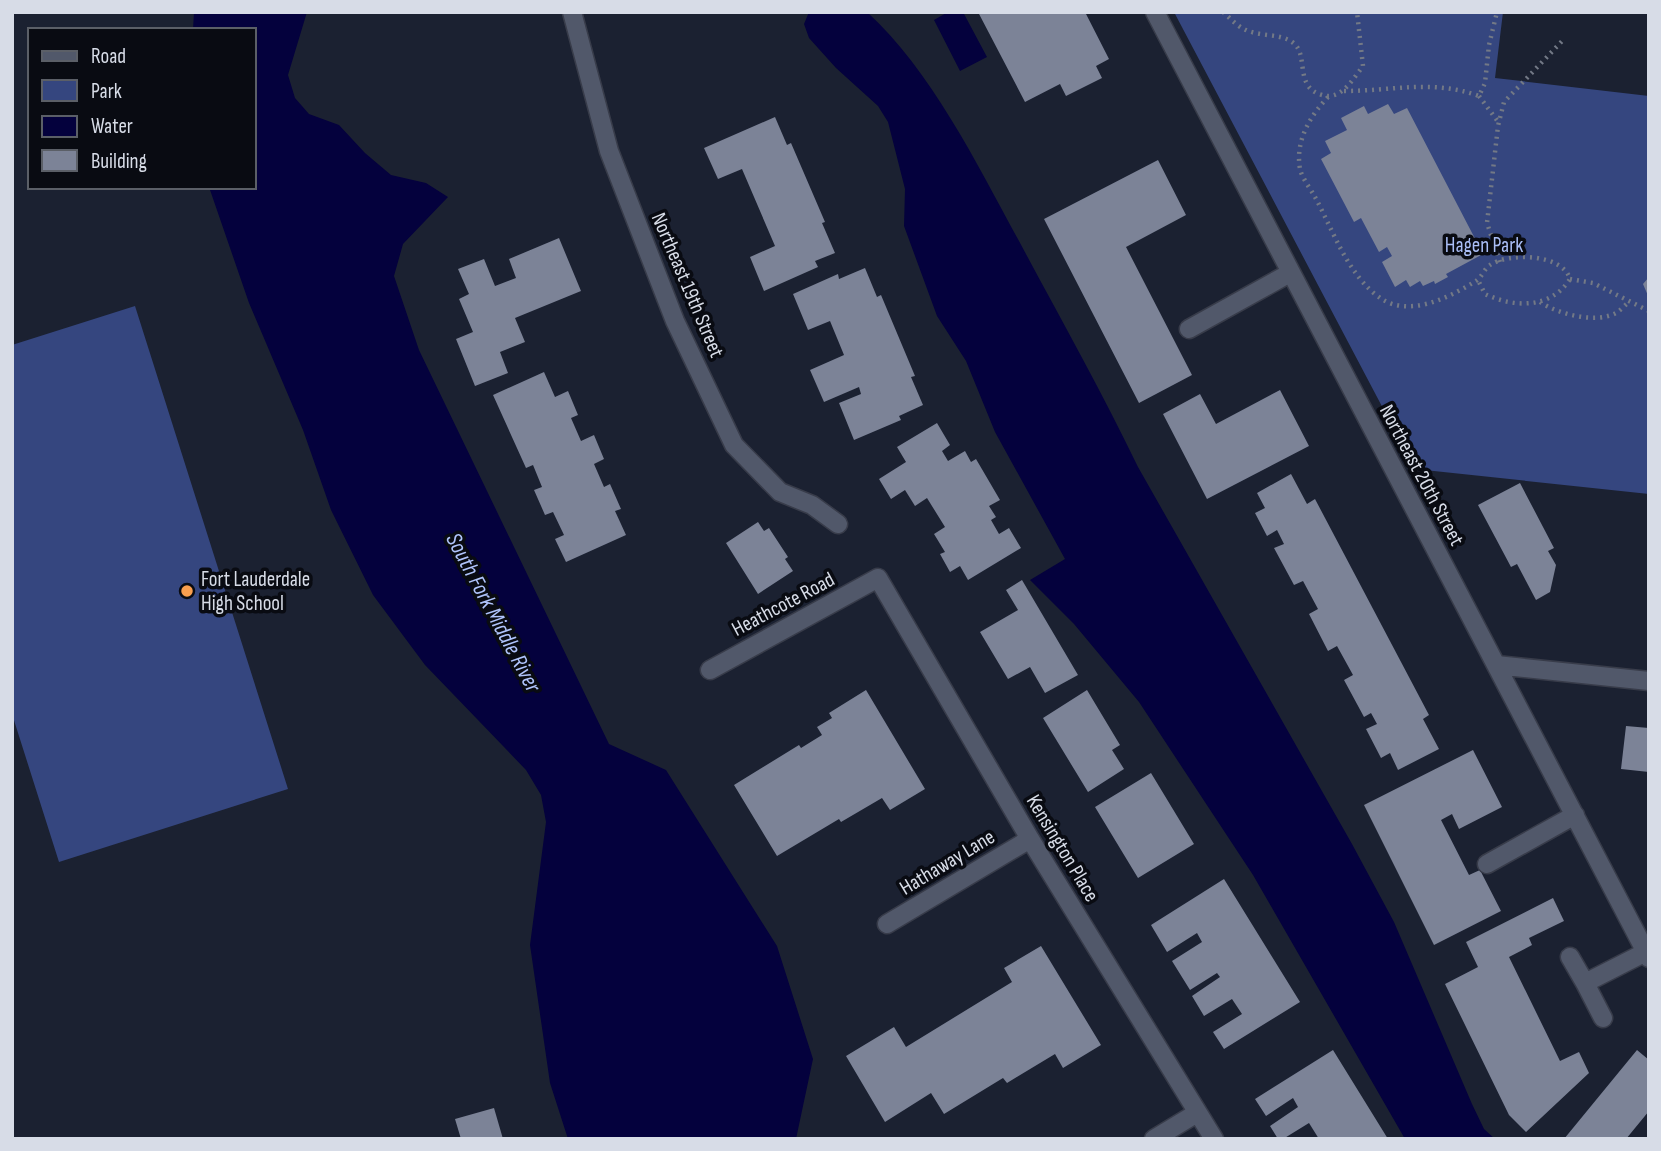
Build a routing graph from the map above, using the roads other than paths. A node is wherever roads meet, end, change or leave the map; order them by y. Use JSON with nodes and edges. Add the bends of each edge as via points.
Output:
{"nodes":[{"id":1,"x":572,"y":12,"type":"edge"},
{"id":2,"x":1155,"y":12,"type":"edge"},
{"id":3,"x":1290,"y":273,"type":"junction"},
{"id":4,"x":1189,"y":329,"type":"dead end"},
{"id":5,"x":838,"y":524,"type":"dead end"},
{"id":6,"x":878,"y":578,"type":"joint"},
{"id":7,"x":1496,"y":665,"type":"junction"},
{"id":8,"x":710,"y":670,"type":"dead end"},
{"id":9,"x":1649,"y":681,"type":"edge"},
{"id":10,"x":1575,"y":815,"type":"junction"},
{"id":11,"x":1030,"y":839,"type":"junction"},
{"id":12,"x":1487,"y":864,"type":"dead end"},
{"id":13,"x":887,"y":924,"type":"dead end"},
{"id":14,"x":1647,"y":955,"type":"edge"},
{"id":15,"x":1570,"y":957,"type":"dead end"},
{"id":16,"x":1585,"y":983,"type":"junction"},
{"id":17,"x":1603,"y":1018,"type":"dead end"},
{"id":18,"x":1197,"y":1113,"type":"junction"},
{"id":19,"x":1154,"y":1139,"type":"edge"},
{"id":20,"x":1214,"y":1139,"type":"edge"}],
"edges":[{"from":1,"to":5,"type":"street","name":"Northeast 19th Street","via":[[609,151],[675,321],[734,445],[780,492],[812,505]]},
{"from":2,"to":3,"type":"street","name":"Northeast 20th Street"},
{"from":3,"to":4,"type":"street"},
{"from":3,"to":7,"type":"street","name":"Northeast 20th Street"},
{"from":6,"to":8,"type":"street","name":"Heathcote Road"},
{"from":6,"to":11,"type":"street","name":"Kensington Place"},
{"from":7,"to":9,"type":"street"},
{"from":7,"to":10,"type":"street","name":"Northeast 20th Street"},
{"from":10,"to":12,"type":"street"},
{"from":10,"to":14,"type":"street","name":"Northeast 20th Street"},
{"from":11,"to":13,"type":"street","name":"Hathaway Lane"},
{"from":11,"to":18,"type":"street","name":"Kensington Place"},
{"from":14,"to":16,"type":"street"},
{"from":15,"to":16,"type":"street"},
{"from":16,"to":17,"type":"street"},
{"from":18,"to":19,"type":"street"},
{"from":18,"to":20,"type":"street","name":"Kensington Place"}]}
